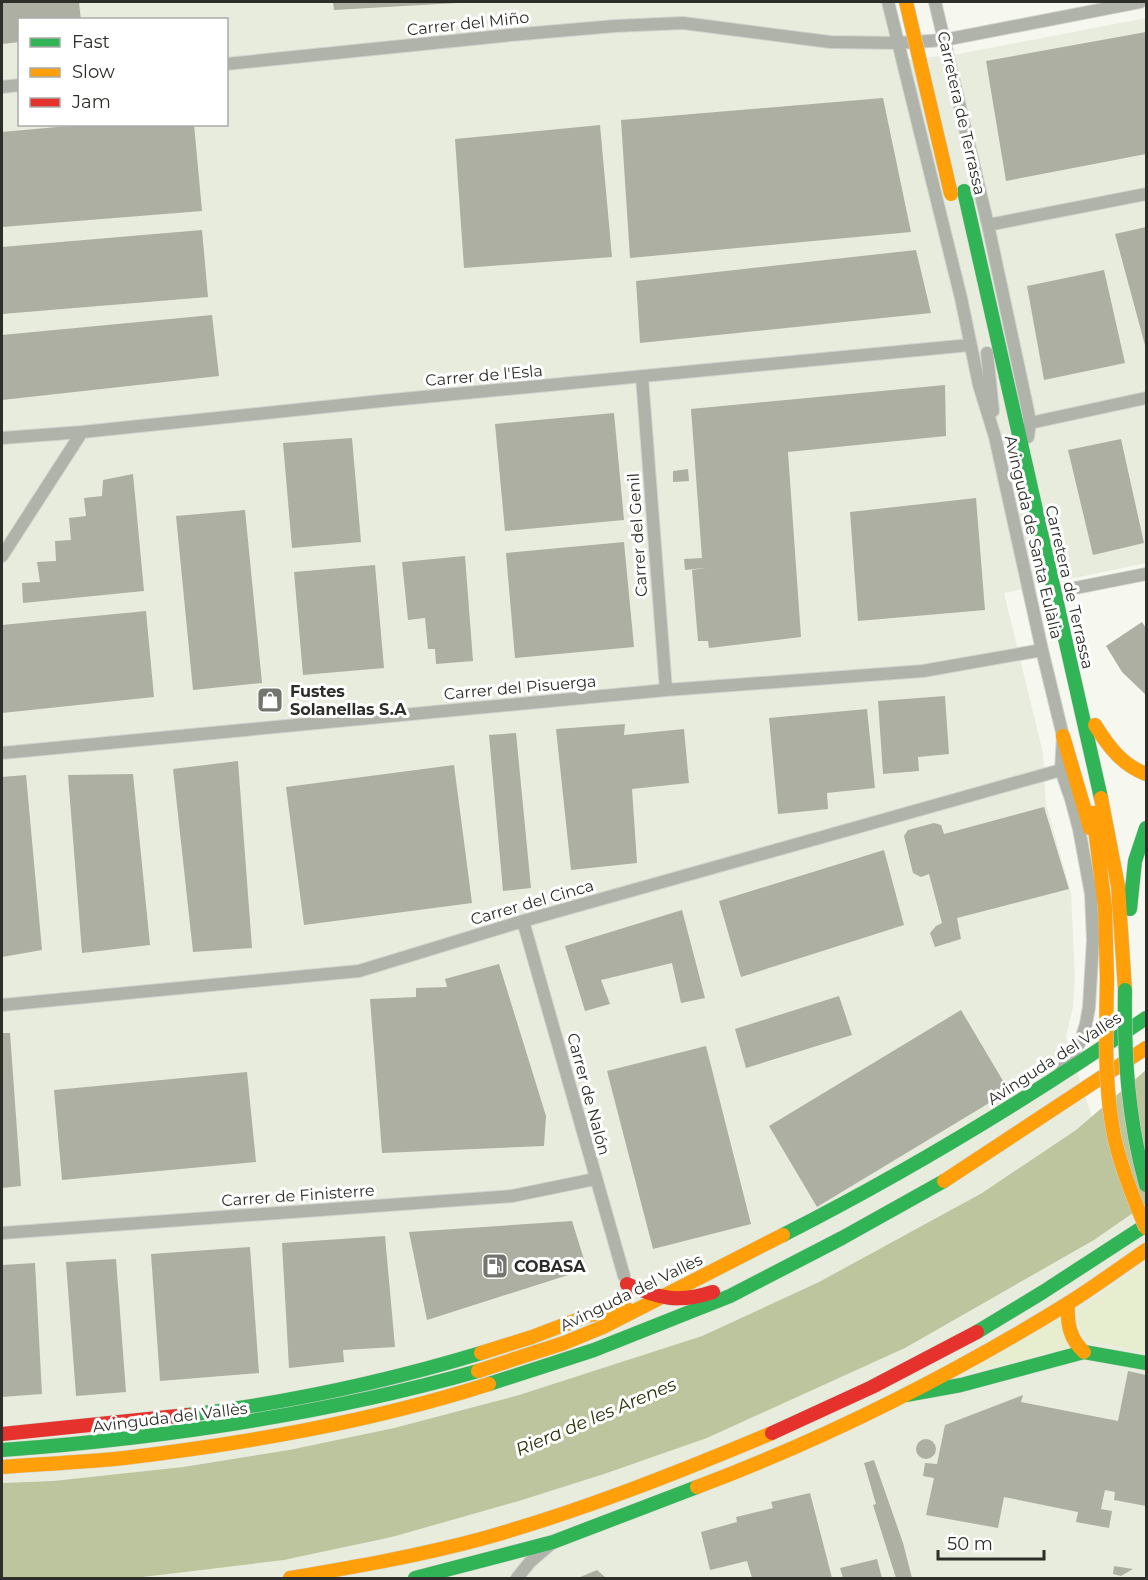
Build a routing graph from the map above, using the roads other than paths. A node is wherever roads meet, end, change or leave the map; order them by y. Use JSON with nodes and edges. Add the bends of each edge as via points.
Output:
{"nodes":[{"id":1,"x":888,"y":2,"type":"edge"},
{"id":2,"x":906,"y":2,"type":"edge"},
{"id":3,"x":920,"y":2,"type":"edge"},
{"id":4,"x":935,"y":2,"type":"edge"},
{"id":5,"x":1140,"y":2,"type":"edge"},
{"id":6,"x":944,"y":40,"type":"junction"},
{"id":7,"x":898,"y":43,"type":"junction"},
{"id":8,"x":228,"y":64,"type":"edge"},
{"id":9,"x":18,"y":85,"type":"edge"},
{"id":10,"x":2,"y":87,"type":"edge"},
{"id":11,"x":957,"y":192,"type":"junction"},
{"id":12,"x":1146,"y":194,"type":"edge"},
{"id":13,"x":988,"y":225,"type":"junction"},
{"id":14,"x":970,"y":345,"type":"junction"},
{"id":15,"x":987,"y":353,"type":"junction"},
{"id":16,"x":642,"y":377,"type":"junction"},
{"id":17,"x":1009,"y":391,"type":"junction"},
{"id":18,"x":1146,"y":398,"type":"edge"},
{"id":19,"x":1029,"y":430,"type":"junction"},
{"id":20,"x":82,"y":432,"type":"junction"},
{"id":21,"x":995,"y":437,"type":"junction"},
{"id":22,"x":2,"y":438,"type":"edge"},
{"id":23,"x":2,"y":555,"type":"edge"},
{"id":24,"x":1146,"y":574,"type":"edge"},
{"id":25,"x":1065,"y":590,"type":"junction"},
{"id":26,"x":1042,"y":650,"type":"junction"},
{"id":27,"x":666,"y":690,"type":"junction"},
{"id":28,"x":1095,"y":725,"type":"junction"},
{"id":29,"x":1063,"y":736,"type":"junction"},
{"id":30,"x":2,"y":753,"type":"edge"},
{"id":31,"x":1060,"y":770,"type":"junction"},
{"id":32,"x":1146,"y":774,"type":"edge"},
{"id":33,"x":1146,"y":828,"type":"edge"},
{"id":34,"x":1097,"y":850,"type":"junction"},
{"id":35,"x":1115,"y":864,"type":"junction"},
{"id":36,"x":523,"y":921,"type":"junction"},
{"id":37,"x":1125,"y":990,"type":"junction"},
{"id":38,"x":2,"y":1005,"type":"edge"},
{"id":39,"x":1146,"y":1018,"type":"edge"},
{"id":40,"x":1146,"y":1048,"type":"edge"},
{"id":41,"x":1057,"y":1078,"type":"junction"},
{"id":42,"x":595,"y":1179,"type":"junction"},
{"id":43,"x":1146,"y":1185,"type":"edge"},
{"id":44,"x":1146,"y":1226,"type":"edge"},
{"id":45,"x":2,"y":1233,"type":"edge"},
{"id":46,"x":1146,"y":1250,"type":"edge"},
{"id":47,"x":625,"y":1280,"type":"junction"},
{"id":48,"x":752,"y":1283,"type":"junction"},
{"id":49,"x":662,"y":1299,"type":"junction"},
{"id":50,"x":1068,"y":1304,"type":"junction"},
{"id":51,"x":619,"y":1309,"type":"junction"},
{"id":52,"x":640,"y":1309,"type":"junction"},
{"id":53,"x":612,"y":1322,"type":"junction"},
{"id":54,"x":1084,"y":1352,"type":"junction"},
{"id":55,"x":1146,"y":1363,"type":"edge"},
{"id":56,"x":906,"y":1395,"type":"junction"},
{"id":57,"x":2,"y":1434,"type":"edge"},
{"id":58,"x":2,"y":1450,"type":"edge"},
{"id":59,"x":2,"y":1467,"type":"edge"},
{"id":60,"x":553,"y":1542,"type":"junction"},
{"id":61,"x":290,"y":1578,"type":"edge"},
{"id":62,"x":422,"y":1578,"type":"edge"},
{"id":63,"x":517,"y":1578,"type":"edge"}],
"edges":[{"from":1,"to":7,"type":"street","name":"Avinguda de Santa Eulàlia"},
{"from":2,"to":11,"type":"main road","name":"Carretera de Terrassa","bridge":true},
{"from":3,"to":11,"type":"main road","name":"Carretera de Terrassa"},
{"from":4,"to":6,"type":"street","name":"Avinguda de Santa Eulàlia"},
{"from":5,"to":6,"type":"street","name":"Carrer del Miño"},
{"from":6,"to":7,"type":"street","name":"Carrer del Miño"},
{"from":6,"to":13,"type":"street","name":"Avinguda de Santa Eulàlia"},
{"from":7,"to":8,"type":"street","name":"Carrer del Miño","via":[[830,42],[683,23],[511,35]]},
{"from":7,"to":14,"type":"street","name":"Avinguda de Santa Eulàlia"},
{"from":9,"to":10,"type":"street"},
{"from":11,"to":15,"type":"main road","name":"Carretera de Terrassa"},
{"from":11,"to":17,"type":"main road","name":"Carretera de Terrassa"},
{"from":12,"to":13,"type":"street"},
{"from":13,"to":19,"type":"street","name":"Avinguda de Santa Eulàlia"},
{"from":14,"to":16,"type":"street","name":"Carrer de l'Esla"},
{"from":14,"to":21,"type":"street","name":"Avinguda de Santa Eulàlia"},
{"from":15,"to":21,"type":"street","name":"Carretera de Terrassa"},
{"from":15,"to":34,"type":"main road","name":"Carretera de Terrassa","via":[[1094,817]]},
{"from":16,"to":20,"type":"street","name":"Carrer de l'Esla"},
{"from":16,"to":27,"type":"street","name":"Carrer del Genil"},
{"from":17,"to":19,"type":"main road"},
{"from":17,"to":35,"type":"main road","name":"Carretera de Terrassa"},
{"from":18,"to":19,"type":"street"},
{"from":19,"to":25,"type":"main road"},
{"from":20,"to":22,"type":"street","name":"Carrer de l'Esla"},
{"from":20,"to":23,"type":"street"},
{"from":21,"to":26,"type":"street","name":"Avinguda de Santa Eulàlia"},
{"from":24,"to":25,"type":"street"},
{"from":25,"to":28,"type":"main road"},
{"from":26,"to":27,"type":"street","name":"Carrer del Pisuerga","via":[[923,671]]},
{"from":26,"to":29,"type":"street","name":"Avinguda de Santa Eulàlia"},
{"from":27,"to":30,"type":"street","name":"Carrer del Pisuerga"},
{"from":28,"to":32,"type":"main road","via":[[1123,762]]},
{"from":28,"to":35,"type":"main road","via":[[1113,815]]},
{"from":29,"to":31,"type":"street","name":"Avinguda de Santa Eulàlia"},
{"from":29,"to":34,"type":"main road"},
{"from":31,"to":36,"type":"street","name":"Carrer del Cinca"},
{"from":31,"to":41,"type":"street","name":"Avinguda de Santa Eulàlia","via":[[1085,859],[1093,940],[1086,1024],[1081,1040]]},
{"from":33,"to":37,"type":"main road","via":[[1133,872]]},
{"from":34,"to":44,"type":"main road","name":"Carretera de Terrassa","bridge":true,"via":[[1105,908],[1110,1117],[1126,1184]]},
{"from":35,"to":37,"type":"main road","name":"Carretera de Terrassa"},
{"from":36,"to":38,"type":"street","name":"Carrer del Cinca","via":[[359,971]]},
{"from":36,"to":42,"type":"street","name":"Carrer de Nalón"},
{"from":37,"to":43,"type":"main road","name":"Carretera de Terrassa","bridge":true,"via":[[1126,1096]]},
{"from":39,"to":41,"type":"main road","name":"Avinguda del Vallès"},
{"from":40,"to":48,"type":"main road","name":"Avinguda del Vallès","via":[[939,1185]]},
{"from":41,"to":49,"type":"main road","name":"Avinguda del Vallès","via":[[928,1158]]},
{"from":42,"to":45,"type":"street","name":"Carrer de Finisterre","via":[[512,1196]]},
{"from":42,"to":47,"type":"street","name":"Carrer de Nalón"},
{"from":44,"to":61,"type":"main road","via":[[950,1346],[855,1396],[736,1449],[511,1530],[429,1552]]},
{"from":46,"to":50,"type":"main road"},
{"from":47,"to":49,"type":"main road"},
{"from":47,"to":51,"type":"main road"},
{"from":48,"to":49,"type":"main road","via":[[694,1299]]},
{"from":48,"to":59,"type":"main road","name":"Avinguda del Vallès","via":[[730,1296],[594,1350],[404,1408],[245,1442],[122,1458]]},
{"from":49,"to":52,"type":"main road","name":"Avinguda del Vallès"},
{"from":50,"to":54,"type":"main road","via":[[1067,1328]]},
{"from":50,"to":56,"type":"main road"},
{"from":51,"to":52,"type":"main road"},
{"from":51,"to":53,"type":"main road"},
{"from":51,"to":57,"type":"main road","via":[[439,1365],[323,1393],[118,1425]]},
{"from":52,"to":53,"type":"main road","name":"Avinguda del Vallès"},
{"from":53,"to":58,"type":"main road","name":"Avinguda del Vallès","via":[[478,1370],[325,1409],[170,1436]]},
{"from":54,"to":55,"type":"main road"},
{"from":54,"to":56,"type":"main road","via":[[961,1385]]},
{"from":56,"to":60,"type":"main road","via":[[759,1464]]},
{"from":60,"to":62,"type":"main road"},
{"from":60,"to":63,"type":"street"}]}
